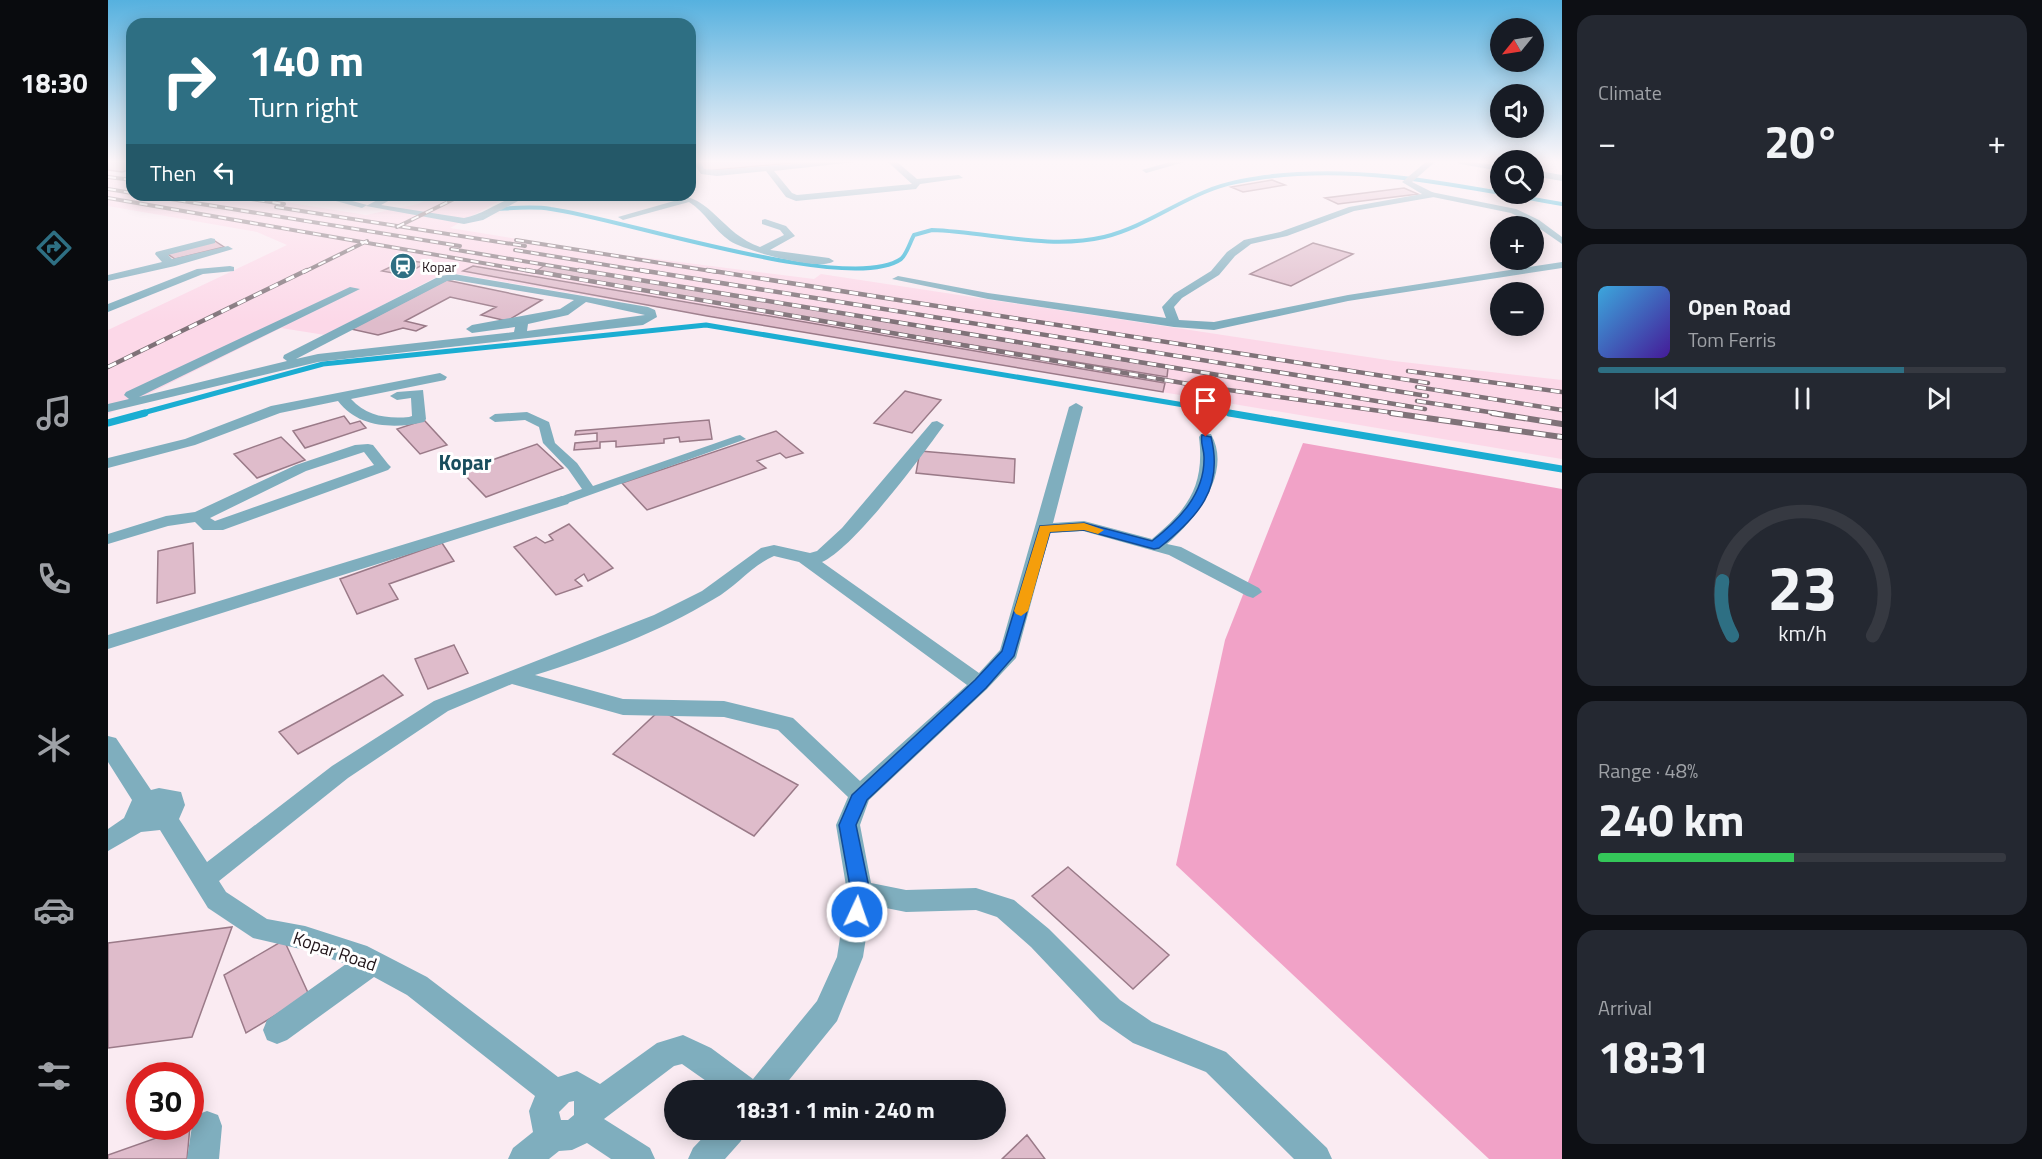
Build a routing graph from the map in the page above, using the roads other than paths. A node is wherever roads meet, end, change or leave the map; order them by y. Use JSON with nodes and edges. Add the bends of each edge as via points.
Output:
{"nodes":[{"id":1,"x":424,"y":215,"type":"edge"},
{"id":2,"x":485,"y":215,"type":"edge"},
{"id":3,"x":630,"y":215,"type":"edge"},
{"id":4,"x":709,"y":215,"type":"edge"},
{"id":5,"x":1335,"y":215,"type":"edge"},
{"id":6,"x":1522,"y":215,"type":"edge"},
{"id":7,"x":623,"y":217,"type":"dead end"},
{"id":8,"x":765,"y":222,"type":"dead end"},
{"id":9,"x":211,"y":241,"type":"dead end"},
{"id":10,"x":1562,"y":241,"type":"edge"},
{"id":11,"x":228,"y":249,"type":"dead end"},
{"id":12,"x":763,"y":249,"type":"junction"},
{"id":13,"x":829,"y":261,"type":"dead end"},
{"id":14,"x":171,"y":264,"type":"junction"},
{"id":15,"x":1562,"y":264,"type":"edge"},
{"id":16,"x":230,"y":269,"type":"dead end"},
{"id":17,"x":108,"y":278,"type":"edge"},
{"id":18,"x":898,"y":279,"type":"dead end"},
{"id":19,"x":354,"y":289,"type":"dead end"},
{"id":20,"x":584,"y":298,"type":"junction"},
{"id":21,"x":108,"y":308,"type":"edge"},
{"id":22,"x":1174,"y":323,"type":"junction"},
{"id":23,"x":521,"y":329,"type":"junction"},
{"id":24,"x":304,"y":350,"type":"junction"},
{"id":25,"x":270,"y":367,"type":"junction"},
{"id":26,"x":440,"y":377,"type":"dead end"},
{"id":27,"x":408,"y":388,"type":"junction"},
{"id":28,"x":344,"y":400,"type":"junction"},
{"id":29,"x":108,"y":407,"type":"edge"},
{"id":30,"x":1076,"y":407,"type":"dead end"},
{"id":31,"x":495,"y":418,"type":"dead end"},
{"id":32,"x":937,"y":425,"type":"dead end"},
{"id":33,"x":1206,"y":437,"type":"dead end"},
{"id":34,"x":740,"y":439,"type":"dead end"},
{"id":35,"x":108,"y":463,"type":"edge"},
{"id":36,"x":590,"y":491,"type":"junction"},
{"id":37,"x":562,"y":501,"type":"joint"},
{"id":38,"x":199,"y":518,"type":"junction"},
{"id":39,"x":1044,"y":528,"type":"junction"},
{"id":40,"x":108,"y":539,"type":"edge"},
{"id":41,"x":1154,"y":546,"type":"junction"},
{"id":42,"x":804,"y":557,"type":"junction"},
{"id":43,"x":1253,"y":591,"type":"dead end"},
{"id":44,"x":108,"y":642,"type":"edge"},
{"id":45,"x":511,"y":676,"type":"junction"},
{"id":46,"x":980,"y":684,"type":"junction"},
{"id":47,"x":108,"y":744,"type":"edge"},
{"id":48,"x":860,"y":795,"type":"junction"},
{"id":49,"x":150,"y":814,"type":"junction"},
{"id":50,"x":108,"y":841,"type":"edge"},
{"id":51,"x":203,"y":879,"type":"junction"},
{"id":52,"x":860,"y":892,"type":"junction"},
{"id":53,"x":372,"y":962,"type":"junction"},
{"id":54,"x":277,"y":1030,"type":"dead end"},
{"id":55,"x":729,"y":1080,"type":"edge"},
{"id":56,"x":771,"y":1080,"type":"edge"},
{"id":57,"x":555,"y":1093,"type":"junction"},
{"id":58,"x":589,"y":1117,"type":"junction"},
{"id":59,"x":207,"y":1126,"type":"dead end"},
{"id":60,"x":554,"y":1136,"type":"junction"},
{"id":61,"x":721,"y":1140,"type":"edge"},
{"id":62,"x":203,"y":1159,"type":"edge"},
{"id":63,"x":524,"y":1159,"type":"edge"},
{"id":64,"x":639,"y":1159,"type":"edge"},
{"id":65,"x":704,"y":1159,"type":"edge"},
{"id":66,"x":1316,"y":1159,"type":"edge"}],
"edges":[{"from":1,"to":2,"type":"street","via":[[464,221]]},
{"from":3,"to":7,"type":"street"},
{"from":4,"to":12,"type":"street","via":[[735,240]]},
{"from":5,"to":22,"type":"street","via":[[1248,242],[1215,273],[1178,296],[1168,307]]},
{"from":6,"to":10,"type":"lane"},
{"from":8,"to":12,"type":"street","via":[[783,228],[790,236]]},
{"from":9,"to":14,"type":"street","via":[[160,254]]},
{"from":11,"to":14,"type":"street"},
{"from":12,"to":13,"type":"street"},
{"from":14,"to":17,"type":"street"},
{"from":15,"to":22,"type":"street","via":[[1348,298],[1214,326]]},
{"from":16,"to":21,"type":"street","via":[[194,273]]},
{"from":18,"to":22,"type":"street"},
{"from":19,"to":29,"type":"street"},
{"from":20,"to":23,"type":"street","via":[[564,312]]},
{"from":20,"to":23,"type":"street","via":[[648,311],[651,317],[643,321]]},
{"from":20,"to":24,"type":"street","via":[[444,278]]},
{"from":23,"to":24,"type":"street"},
{"from":23,"to":25,"type":"street"},
{"from":24,"to":25,"type":"street"},
{"from":25,"to":29,"type":"street","via":[[202,387]]},
{"from":26,"to":27,"type":"street"},
{"from":27,"to":28,"type":"street"},
{"from":27,"to":28,"type":"street","via":[[419,394],[417,420],[390,423],[355,412]]},
{"from":28,"to":35,"type":"street","via":[[276,409],[190,442]]},
{"from":30,"to":39,"type":"street"},
{"from":31,"to":36,"type":"lane","via":[[527,416],[545,425],[545,439],[571,464]]},
{"from":32,"to":42,"type":"street","via":[[842,539],[821,557]]},
{"from":33,"to":41,"type":"street","via":[[1210,457],[1207,487],[1180,525]]},
{"from":34,"to":36,"type":"lane"},
{"from":36,"to":37,"type":"lane"},
{"from":37,"to":44,"type":"street"},
{"from":38,"to":38,"type":"street","via":[[209,526],[217,526],[383,467],[368,448],[360,448],[302,468]]},
{"from":38,"to":40,"type":"street","via":[[166,521]]},
{"from":39,"to":41,"type":"street","via":[[1084,526]]},
{"from":39,"to":46,"type":"street","via":[[1009,652]]},
{"from":41,"to":43,"type":"street","via":[[1175,551]]},
{"from":42,"to":45,"type":"street","via":[[778,549],[767,552],[747,564],[727,584],[670,616],[579,655]]},
{"from":42,"to":46,"type":"street"},
{"from":45,"to":48,"type":"street","via":[[623,707],[724,709],[785,724]]},
{"from":45,"to":51,"type":"street","via":[[441,706],[340,772]]},
{"from":46,"to":48,"type":"street"},
{"from":47,"to":49,"type":"street","name":"Kopar Road"},
{"from":48,"to":52,"type":"street","via":[[848,825]]},
{"from":49,"to":50,"type":"street"},
{"from":49,"to":51,"type":"street","name":"Kopar Road"},
{"from":51,"to":53,"type":"street","name":"Kopar Road","via":[[217,900],[262,930],[305,938]]},
{"from":52,"to":56,"type":"street","via":[[850,957],[827,1011]]},
{"from":52,"to":66,"type":"street","via":[[906,901],[976,899],[1005,908],[1110,1010],[1143,1033],[1216,1062]]},
{"from":53,"to":54,"type":"street"},
{"from":53,"to":57,"type":"street","name":"Kopar Road","via":[[417,986]]},
{"from":55,"to":58,"type":"street","via":[[683,1049],[668,1053]]},
{"from":57,"to":58,"type":"street","via":[[577,1086],[589,1093]]},
{"from":57,"to":60,"type":"street","via":[[543,1116]]},
{"from":58,"to":60,"type":"street","via":[[571,1136]]},
{"from":58,"to":64,"type":"street"},
{"from":59,"to":62,"type":"street"},
{"from":60,"to":63,"type":"street"},
{"from":61,"to":65,"type":"street"}]}
